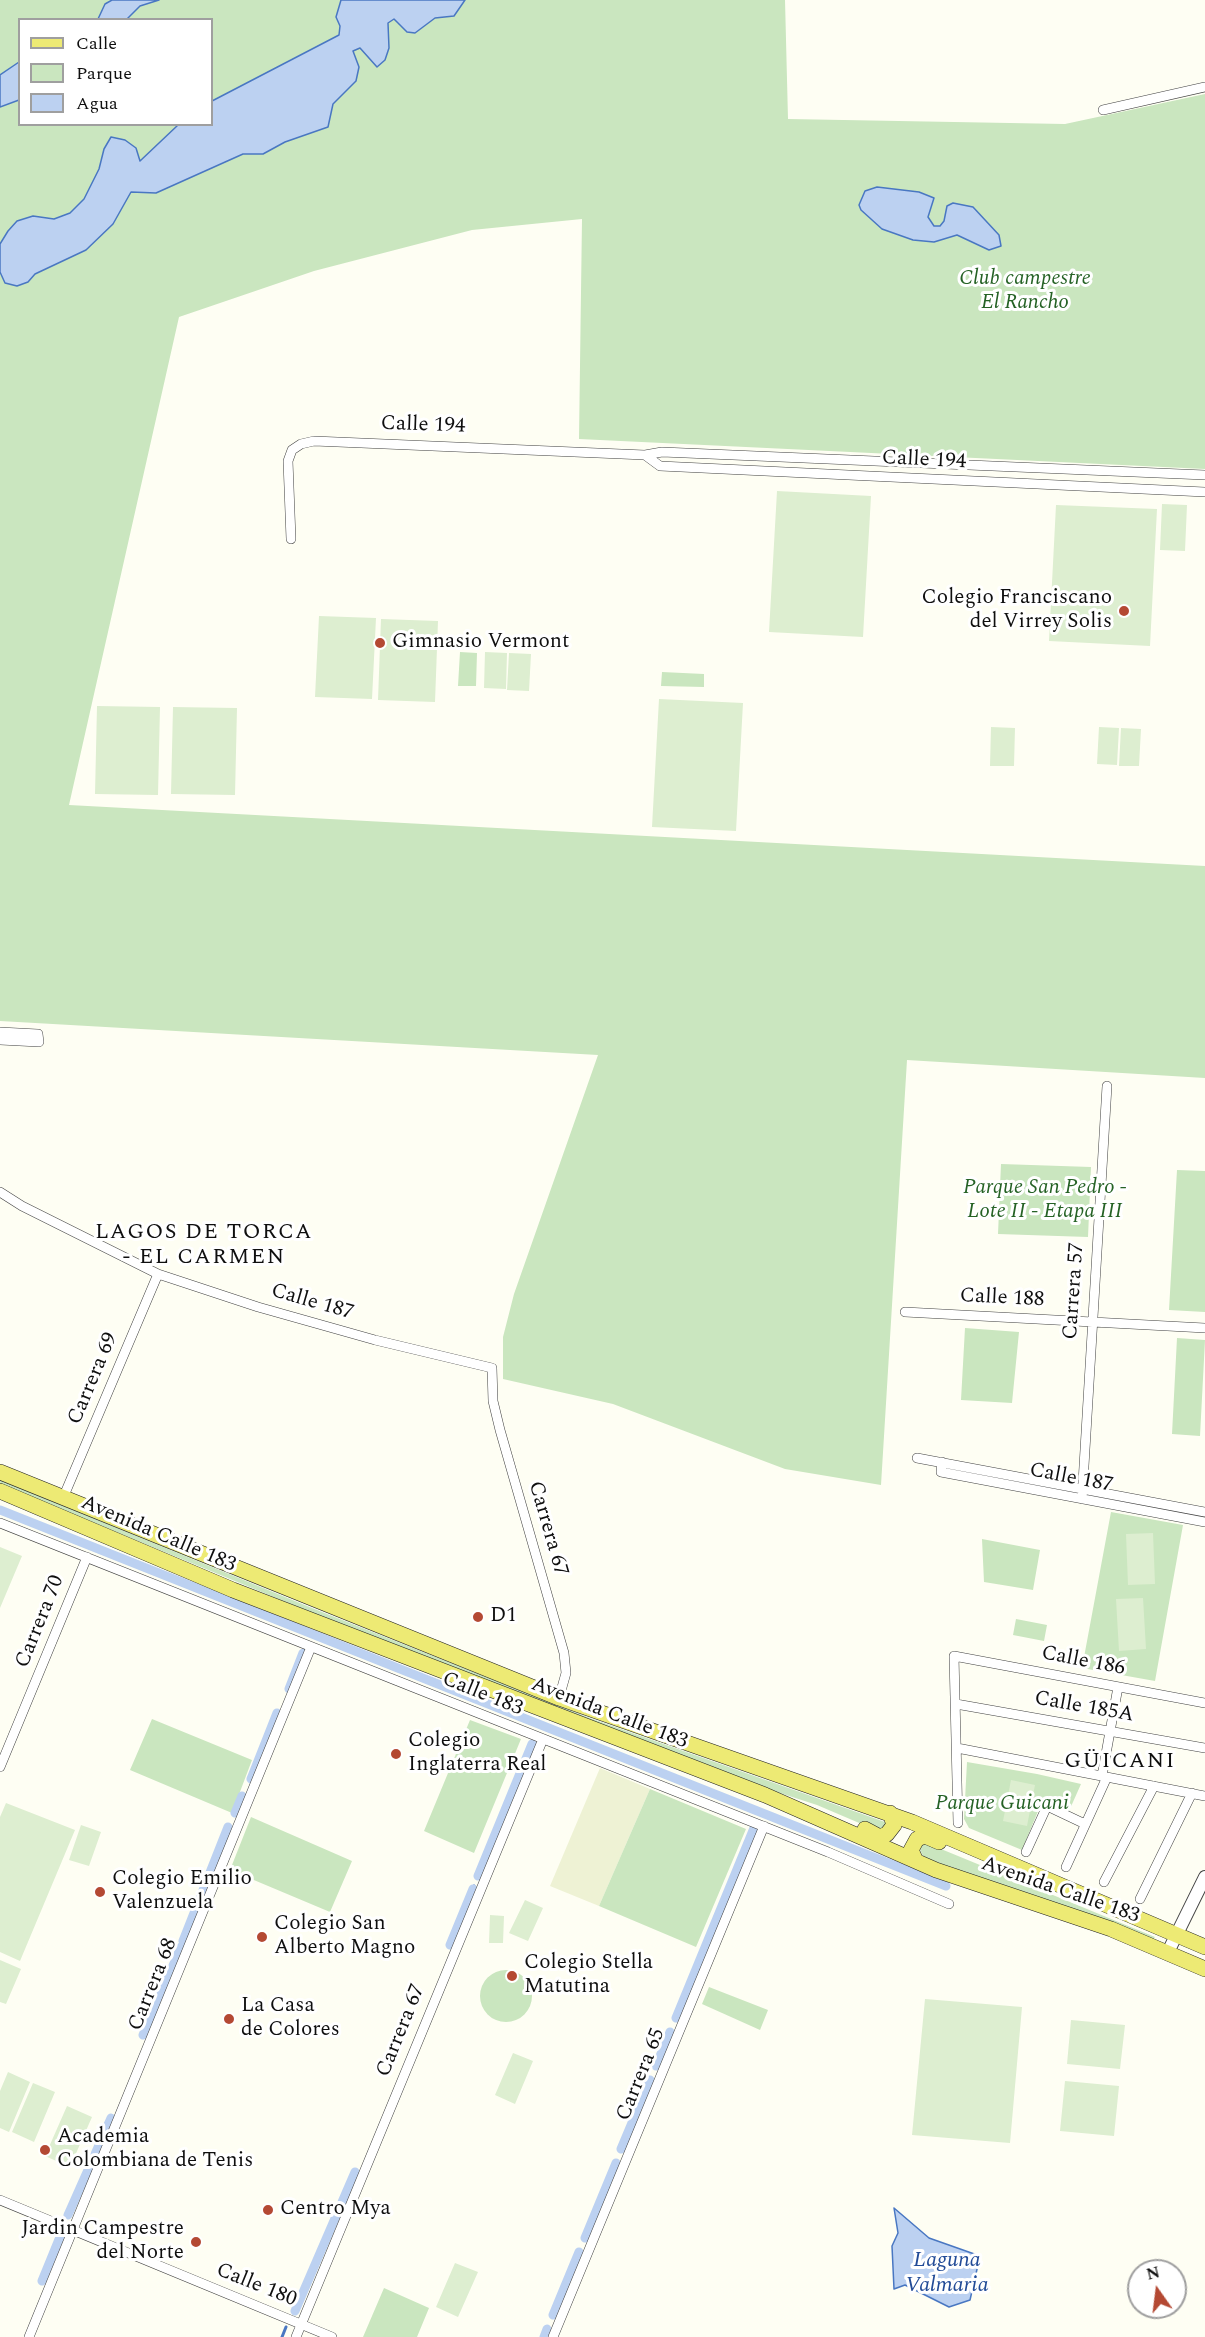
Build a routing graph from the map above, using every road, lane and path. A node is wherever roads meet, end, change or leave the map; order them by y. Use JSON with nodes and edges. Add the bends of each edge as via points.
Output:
{"nodes":[{"id":1,"x":1205,"y":87,"type":"edge"},
{"id":2,"x":1103,"y":110,"type":"dead end"},
{"id":3,"x":645,"y":455,"type":"junction"},
{"id":4,"x":1205,"y":475,"type":"edge"},
{"id":5,"x":1205,"y":492,"type":"edge"},
{"id":6,"x":291,"y":539,"type":"dead end"},
{"id":7,"x":0,"y":1032,"type":"edge"},
{"id":8,"x":0,"y":1040,"type":"edge"},
{"id":9,"x":1107,"y":1086,"type":"dead end"},
{"id":10,"x":0,"y":1192,"type":"edge"},
{"id":11,"x":158,"y":1274,"type":"junction"},
{"id":12,"x":905,"y":1312,"type":"dead end"},
{"id":13,"x":1092,"y":1322,"type":"junction"},
{"id":14,"x":1205,"y":1328,"type":"edge"},
{"id":15,"x":492,"y":1368,"type":"joint"},
{"id":16,"x":917,"y":1458,"type":"dead end"},
{"id":17,"x":942,"y":1462,"type":"junction"},
{"id":18,"x":0,"y":1472,"type":"edge"},
{"id":19,"x":1082,"y":1489,"type":"junction"},
{"id":20,"x":0,"y":1491,"type":"edge"},
{"id":21,"x":63,"y":1498,"type":"junction"},
{"id":22,"x":1082,"y":1499,"type":"junction"},
{"id":23,"x":1205,"y":1512,"type":"edge"},
{"id":24,"x":1205,"y":1522,"type":"edge"},
{"id":25,"x":0,"y":1523,"type":"edge"},
{"id":26,"x":87,"y":1557,"type":"junction"},
{"id":27,"x":311,"y":1647,"type":"junction"},
{"id":28,"x":1118,"y":1687,"type":"junction"},
{"id":29,"x":559,"y":1698,"type":"junction"},
{"id":30,"x":1205,"y":1703,"type":"edge"},
{"id":31,"x":956,"y":1704,"type":"junction"},
{"id":32,"x":1110,"y":1731,"type":"junction"},
{"id":33,"x":543,"y":1738,"type":"junction"},
{"id":34,"x":957,"y":1748,"type":"junction"},
{"id":35,"x":1205,"y":1748,"type":"edge"},
{"id":36,"x":0,"y":1767,"type":"edge"},
{"id":37,"x":1104,"y":1776,"type":"junction"},
{"id":38,"x":1154,"y":1786,"type":"junction"},
{"id":39,"x":1192,"y":1794,"type":"junction"},
{"id":40,"x":1205,"y":1796,"type":"edge"},
{"id":41,"x":783,"y":1802,"type":"junction"},
{"id":42,"x":890,"y":1813,"type":"junction"},
{"id":43,"x":958,"y":1823,"type":"dead end"},
{"id":44,"x":1085,"y":1824,"type":"junction"},
{"id":45,"x":764,"y":1826,"type":"junction"},
{"id":46,"x":1026,"y":1852,"type":"dead end"},
{"id":47,"x":916,"y":1861,"type":"junction"},
{"id":48,"x":1019,"y":1867,"type":"junction"},
{"id":49,"x":1066,"y":1867,"type":"dead end"},
{"id":50,"x":1205,"y":1877,"type":"edge"},
{"id":51,"x":1104,"y":1882,"type":"dead end"},
{"id":52,"x":1140,"y":1899,"type":"dead end"},
{"id":53,"x":950,"y":1904,"type":"dead end"},
{"id":54,"x":1176,"y":1935,"type":"junction"},
{"id":55,"x":1205,"y":1947,"type":"edge"},
{"id":56,"x":1168,"y":1953,"type":"junction"},
{"id":57,"x":1205,"y":1969,"type":"edge"},
{"id":58,"x":0,"y":2200,"type":"edge"},
{"id":59,"x":73,"y":2230,"type":"junction"},
{"id":60,"x":301,"y":2324,"type":"junction"},
{"id":61,"x":29,"y":2337,"type":"edge"},
{"id":62,"x":296,"y":2337,"type":"edge"},
{"id":63,"x":332,"y":2337,"type":"edge"},
{"id":64,"x":553,"y":2337,"type":"edge"}],
"edges":[{"from":1,"to":2,"type":"street"},
{"from":3,"to":4,"type":"street","name":"Calle 194","via":[[662,452]]},
{"from":3,"to":5,"type":"street","name":"Calle 194","via":[[660,466]]},
{"from":3,"to":6,"type":"street","name":"Calle 194","via":[[367,442],[301,444],[292,450],[288,460]]},
{"from":7,"to":8,"type":"street","via":[[38,1034],[39,1042]]},
{"from":9,"to":13,"type":"street","name":"Carrera 57"},
{"from":10,"to":11,"type":"street","name":"Calle 187"},
{"from":11,"to":15,"type":"street","name":"Calle 187","via":[[354,1334]]},
{"from":11,"to":21,"type":"street","name":"Carrera 69"},
{"from":12,"to":13,"type":"street","name":"Calle 188"},
{"from":13,"to":14,"type":"street","name":"Calle 188"},
{"from":13,"to":19,"type":"street","name":"Carrera 57"},
{"from":15,"to":29,"type":"street","name":"Carrera 67","via":[[493,1401],[500,1430],[564,1653],[566,1673]]},
{"from":16,"to":17,"type":"street","name":"Calle 187"},
{"from":17,"to":19,"type":"street","name":"Calle 187"},
{"from":17,"to":22,"type":"street","name":"Calle 187","via":[[941,1473]]},
{"from":18,"to":21,"type":"main road","name":"Avenida Calle 183"},
{"from":19,"to":22,"type":"street","name":"Carrera 57"},
{"from":19,"to":23,"type":"street","name":"Calle 187"},
{"from":20,"to":41,"type":"main road","name":"Avenida Calle 183","via":[[233,1590]]},
{"from":21,"to":29,"type":"main road","name":"Avenida Calle 183"},
{"from":22,"to":24,"type":"street","name":"Calle 187"},
{"from":25,"to":26,"type":"street","name":"Calle 183"},
{"from":26,"to":27,"type":"street","name":"Calle 183"},
{"from":26,"to":36,"type":"street","name":"Carrera 70"},
{"from":27,"to":33,"type":"street","name":"Calle 183"},
{"from":27,"to":59,"type":"street","name":"Carrera 68"},
{"from":28,"to":30,"type":"street","name":"Calle 186"},
{"from":28,"to":31,"type":"street","name":"Calle 186","via":[[954,1656]]},
{"from":28,"to":32,"type":"street"},
{"from":29,"to":42,"type":"main road","name":"Avenida Calle 183"},
{"from":31,"to":32,"type":"street","name":"Calle 185A"},
{"from":31,"to":34,"type":"street"},
{"from":32,"to":35,"type":"street","name":"Calle 185A"},
{"from":32,"to":37,"type":"street"},
{"from":33,"to":45,"type":"street","name":"Calle 183"},
{"from":33,"to":60,"type":"street","name":"Carrera 67"},
{"from":34,"to":37,"type":"street"},
{"from":34,"to":43,"type":"street"},
{"from":37,"to":38,"type":"street"},
{"from":37,"to":44,"type":"street"},
{"from":38,"to":39,"type":"street"},
{"from":38,"to":51,"type":"street"},
{"from":39,"to":40,"type":"street"},
{"from":39,"to":52,"type":"street"},
{"from":41,"to":42,"type":"main road","via":[[829,1814],[880,1837],[890,1833],[893,1826]]},
{"from":41,"to":47,"type":"main road","name":"Avenida Calle 183"},
{"from":42,"to":48,"type":"main road","name":"Avenida Calle 183"},
{"from":44,"to":46,"type":"street","via":[[1047,1806]]},
{"from":44,"to":49,"type":"street"},
{"from":45,"to":53,"type":"street","name":"Calle 183"},
{"from":45,"to":64,"type":"street","name":"Carrera 65"},
{"from":47,"to":48,"type":"main road","via":[[912,1845],[925,1836],[974,1856]]},
{"from":47,"to":56,"type":"main road","name":"Avenida Calle 183","via":[[1112,1929]]},
{"from":48,"to":54,"type":"main road","name":"Avenida Calle 183"},
{"from":50,"to":54,"type":"street"},
{"from":54,"to":55,"type":"main road","name":"Avenida Calle 183"},
{"from":54,"to":56,"type":"street"},
{"from":56,"to":57,"type":"main road","name":"Avenida Calle 183"},
{"from":58,"to":59,"type":"street","name":"Calle 180"},
{"from":59,"to":60,"type":"street","name":"Calle 180"},
{"from":59,"to":61,"type":"street","name":"Carrera 68"},
{"from":60,"to":62,"type":"street","name":"Carrera 67"},
{"from":60,"to":63,"type":"street","name":"Calle 180"}]}
